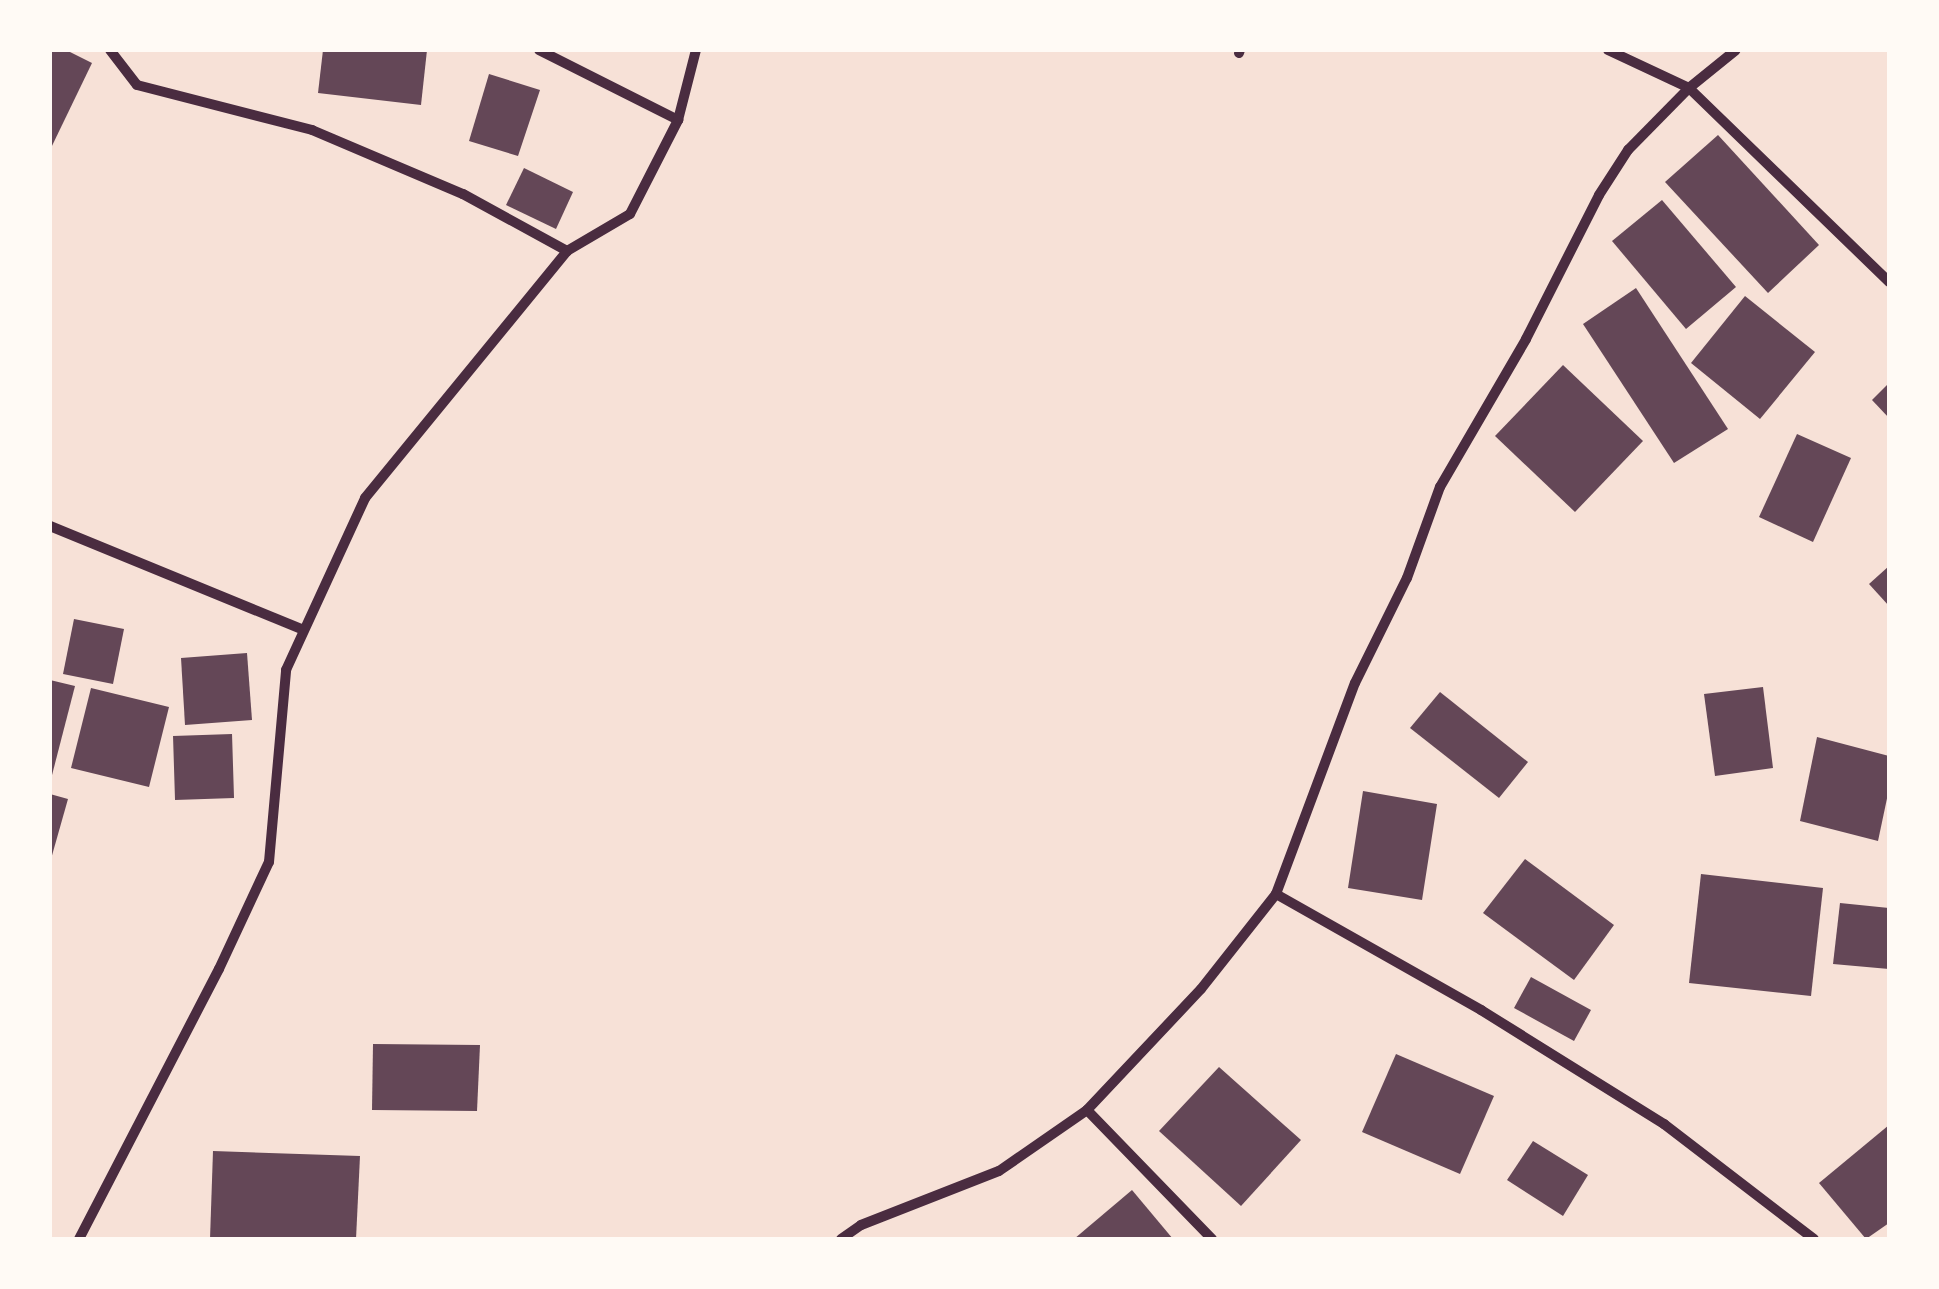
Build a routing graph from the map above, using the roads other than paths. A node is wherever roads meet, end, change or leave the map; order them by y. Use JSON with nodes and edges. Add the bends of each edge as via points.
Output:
{"nodes":[{"id":1,"x":110,"y":50,"type":"edge"},
{"id":2,"x":539,"y":50,"type":"edge"},
{"id":3,"x":696,"y":50,"type":"edge"},
{"id":4,"x":1608,"y":50,"type":"edge"},
{"id":5,"x":1736,"y":50,"type":"edge"},
{"id":6,"x":1690,"y":88,"type":"junction"},
{"id":7,"x":678,"y":120,"type":"junction"},
{"id":8,"x":567,"y":251,"type":"junction"},
{"id":9,"x":1889,"y":282,"type":"edge"},
{"id":10,"x":50,"y":526,"type":"edge"},
{"id":11,"x":304,"y":630,"type":"junction"},
{"id":12,"x":1276,"y":894,"type":"junction"},
{"id":13,"x":1087,"y":1110,"type":"junction"},
{"id":14,"x":78,"y":1239,"type":"edge"},
{"id":15,"x":841,"y":1239,"type":"edge"},
{"id":16,"x":1212,"y":1239,"type":"edge"},
{"id":17,"x":1814,"y":1239,"type":"edge"}],
"edges":[{"from":1,"to":8,"type":"street","via":[[137,84],[312,130],[463,194]]},
{"from":2,"to":7,"type":"street"},
{"from":3,"to":7,"type":"street"},
{"from":4,"to":6,"type":"street"},
{"from":5,"to":6,"type":"street"},
{"from":6,"to":9,"type":"street"},
{"from":6,"to":12,"type":"street","via":[[1628,150],[1599,195],[1440,487],[1407,578],[1354,683]]},
{"from":7,"to":8,"type":"street","via":[[630,214]]},
{"from":8,"to":11,"type":"street","via":[[365,498]]},
{"from":10,"to":11,"type":"street"},
{"from":11,"to":14,"type":"street","via":[[286,670],[269,862]]},
{"from":12,"to":13,"type":"street","via":[[1201,989]]},
{"from":12,"to":17,"type":"street","via":[[1664,1124]]},
{"from":13,"to":15,"type":"street","via":[[999,1171]]},
{"from":13,"to":16,"type":"street"}]}
